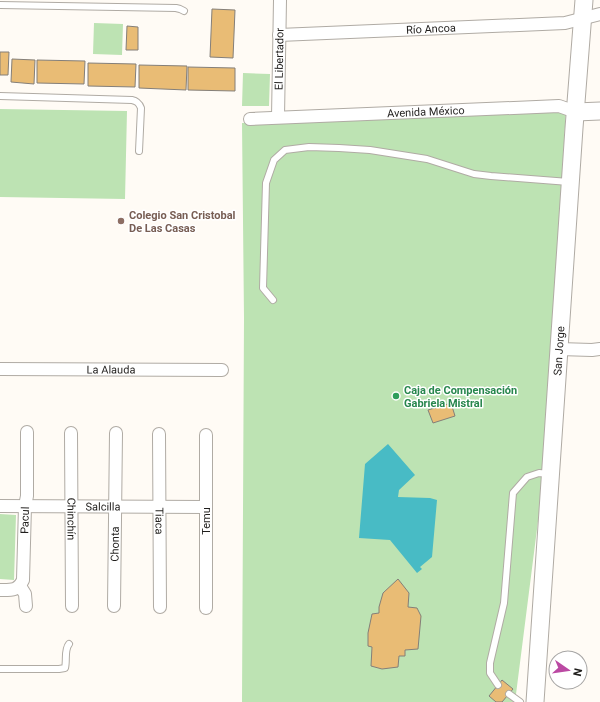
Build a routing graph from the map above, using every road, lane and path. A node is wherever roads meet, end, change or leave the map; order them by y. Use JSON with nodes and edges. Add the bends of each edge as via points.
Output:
{"nodes":[{"id":1,"x":280,"y":0,"type":"edge"},
{"id":2,"x":584,"y":0,"type":"edge"},
{"id":3,"x":0,"y":5,"type":"edge"},
{"id":4,"x":184,"y":11,"type":"dead end"},
{"id":5,"x":600,"y":14,"type":"edge"},
{"id":6,"x":583,"y":19,"type":"junction"},
{"id":7,"x":279,"y":35,"type":"junction"},
{"id":8,"x":0,"y":96,"type":"edge"},
{"id":9,"x":600,"y":111,"type":"edge"},
{"id":10,"x":576,"y":112,"type":"junction"},
{"id":11,"x":278,"y":117,"type":"junction"},
{"id":12,"x":250,"y":118,"type":"dead end"},
{"id":13,"x":139,"y":151,"type":"dead end"},
{"id":14,"x":571,"y":182,"type":"junction"},
{"id":15,"x":273,"y":300,"type":"dead end"},
{"id":16,"x":559,"y":349,"type":"junction"},
{"id":17,"x":600,"y":349,"type":"edge"},
{"id":18,"x":0,"y":369,"type":"edge"},
{"id":19,"x":222,"y":370,"type":"dead end"},
{"id":20,"x":27,"y":432,"type":"dead end"},
{"id":21,"x":71,"y":433,"type":"dead end"},
{"id":22,"x":116,"y":434,"type":"dead end"},
{"id":23,"x":159,"y":434,"type":"dead end"},
{"id":24,"x":206,"y":435,"type":"dead end"},
{"id":25,"x":551,"y":474,"type":"junction"},
{"id":26,"x":0,"y":506,"type":"edge"},
{"id":27,"x":25,"y":506,"type":"junction"},
{"id":28,"x":71,"y":506,"type":"junction"},
{"id":29,"x":115,"y":507,"type":"junction"},
{"id":30,"x":160,"y":507,"type":"junction"},
{"id":31,"x":206,"y":507,"type":"junction"},
{"id":32,"x":20,"y":586,"type":"junction"},
{"id":33,"x":0,"y":590,"type":"edge"},
{"id":34,"x":26,"y":606,"type":"dead end"},
{"id":35,"x":72,"y":606,"type":"dead end"},
{"id":36,"x":114,"y":606,"type":"dead end"},
{"id":37,"x":160,"y":607,"type":"dead end"},
{"id":38,"x":206,"y":608,"type":"dead end"},
{"id":39,"x":69,"y":644,"type":"dead end"},
{"id":40,"x":0,"y":669,"type":"edge"},
{"id":41,"x":498,"y":685,"type":"dead end"},
{"id":42,"x":509,"y":694,"type":"dead end"},
{"id":43,"x":520,"y":702,"type":"edge"},
{"id":44,"x":535,"y":702,"type":"edge"}],
"edges":[{"from":1,"to":7,"type":"street","name":"El Libertador"},
{"from":2,"to":6,"type":"street","name":"San Jorge"},
{"from":3,"to":4,"type":"lane","via":[[180,8]]},
{"from":5,"to":6,"type":"street","name":"Río Ancoa"},
{"from":6,"to":7,"type":"street","name":"Río Ancoa","via":[[565,23]]},
{"from":6,"to":10,"type":"street","name":"San Jorge"},
{"from":7,"to":11,"type":"street","name":"El Libertador"},
{"from":8,"to":13,"type":"lane","via":[[136,101],[141,108]]},
{"from":9,"to":10,"type":"street","name":"Avenida México"},
{"from":10,"to":11,"type":"street","name":"Avenida México","via":[[559,106]]},
{"from":10,"to":14,"type":"street","name":"San Jorge"},
{"from":11,"to":12,"type":"street","name":"Avenida México"},
{"from":14,"to":15,"type":"lane","via":[[474,174],[427,159],[370,150],[309,147],[285,150],[274,160],[266,183],[263,288]]},
{"from":14,"to":16,"type":"street","name":"San Jorge"},
{"from":16,"to":17,"type":"street"},
{"from":16,"to":25,"type":"street","name":"San Jorge"},
{"from":18,"to":19,"type":"street","name":"La Alauda"},
{"from":20,"to":27,"type":"street","name":"Pacul"},
{"from":21,"to":28,"type":"street","name":"Chinchín"},
{"from":22,"to":29,"type":"street","name":"Chonta"},
{"from":23,"to":30,"type":"street","name":"Tiaca"},
{"from":24,"to":31,"type":"street","name":"Temu"},
{"from":25,"to":41,"type":"lane","via":[[527,477],[513,494],[504,603],[490,664],[490,673]]},
{"from":25,"to":44,"type":"street","name":"San Jorge"},
{"from":26,"to":27,"type":"street","name":"Salcilla"},
{"from":27,"to":28,"type":"street","name":"Salcilla"},
{"from":27,"to":32,"type":"street","name":"Pacul","via":[[23,580]]},
{"from":28,"to":29,"type":"street","name":"Salcilla"},
{"from":28,"to":35,"type":"street","name":"Chinchín"},
{"from":29,"to":30,"type":"street","name":"Salcilla"},
{"from":29,"to":36,"type":"street","name":"Chonta"},
{"from":30,"to":31,"type":"street","name":"Salcilla"},
{"from":30,"to":37,"type":"street","name":"Tiaca"},
{"from":31,"to":38,"type":"street","name":"Temu"},
{"from":32,"to":33,"type":"street","via":[[13,590]]},
{"from":32,"to":34,"type":"street","name":"Pacul","via":[[26,597]]},
{"from":39,"to":40,"type":"lane","via":[[66,648],[65,668]]},
{"from":42,"to":43,"type":"lane"}]}
